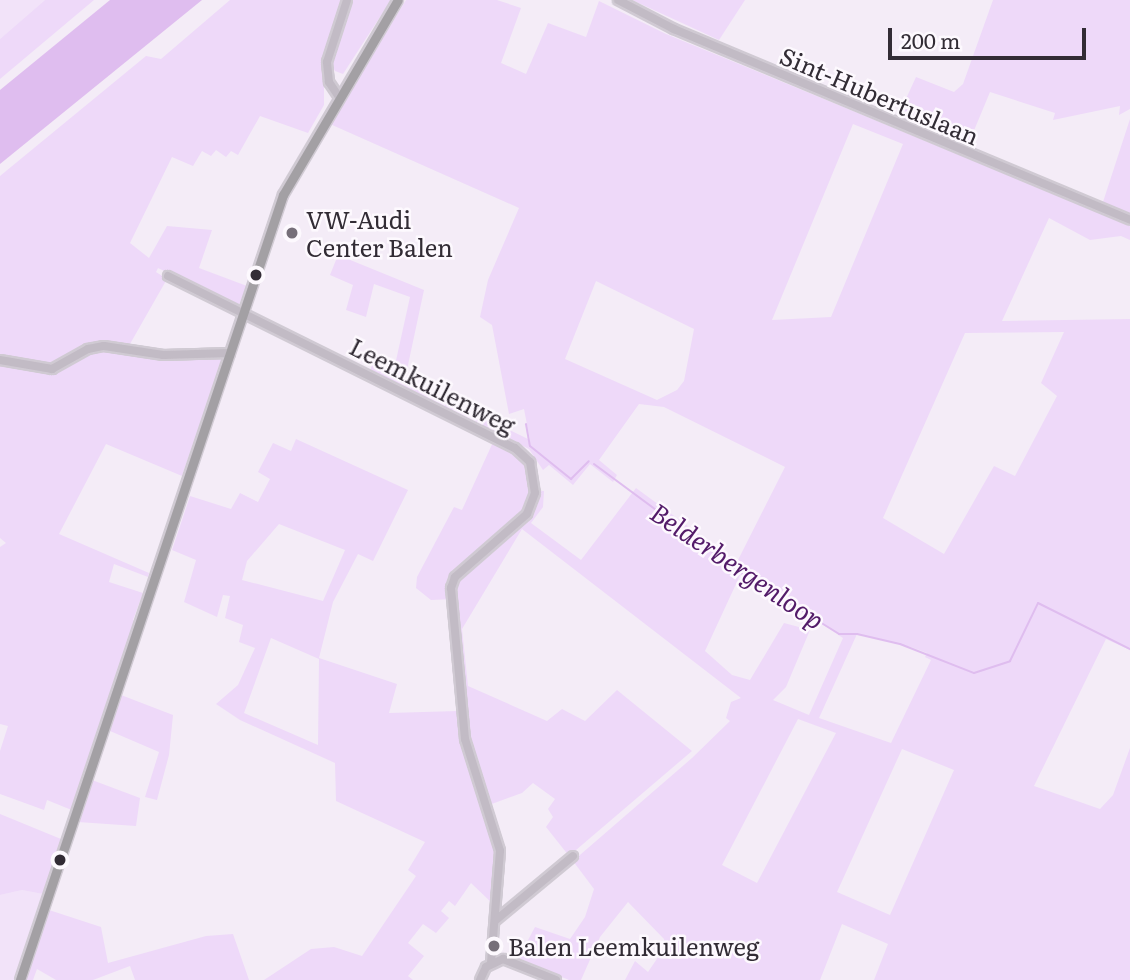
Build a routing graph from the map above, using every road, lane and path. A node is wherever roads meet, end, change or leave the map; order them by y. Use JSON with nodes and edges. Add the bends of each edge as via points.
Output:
{"nodes":[{"id":1,"x":347,"y":0,"type":"edge"},
{"id":2,"x":398,"y":0,"type":"edge"},
{"id":3,"x":618,"y":0,"type":"edge"},
{"id":4,"x":339,"y":97,"type":"junction"},
{"id":5,"x":1130,"y":220,"type":"edge"},
{"id":6,"x":167,"y":276,"type":"dead end"},
{"id":7,"x":243,"y":313,"type":"junction"},
{"id":8,"x":230,"y":353,"type":"junction"},
{"id":9,"x":0,"y":360,"type":"edge"},
{"id":10,"x":573,"y":856,"type":"dead end"},
{"id":11,"x":496,"y":919,"type":"junction"},
{"id":12,"x":491,"y":963,"type":"junction"},
{"id":13,"x":20,"y":980,"type":"edge"},
{"id":14,"x":480,"y":980,"type":"edge"},
{"id":15,"x":556,"y":980,"type":"edge"}],
"edges":[{"from":1,"to":4,"type":"street","via":[[327,62],[329,82]]},
{"from":2,"to":4,"type":"street"},
{"from":3,"to":5,"type":"street","name":"Sint-Hubertuslaan","via":[[674,29]]},
{"from":4,"to":7,"type":"street","via":[[284,195]]},
{"from":6,"to":7,"type":"street"},
{"from":7,"to":8,"type":"street"},
{"from":7,"to":11,"type":"street","name":"Leemkuilenweg","via":[[515,447],[530,462],[535,493],[527,514],[455,577],[451,588],[465,739],[500,851]]},
{"from":8,"to":9,"type":"street","via":[[163,355],[104,346],[88,349],[51,369]]},
{"from":8,"to":13,"type":"street"},
{"from":10,"to":11,"type":"street"},
{"from":11,"to":12,"type":"street","name":"Leemkuilenweg"},
{"from":12,"to":14,"type":"street"},
{"from":12,"to":15,"type":"street","via":[[507,960]]}]}
